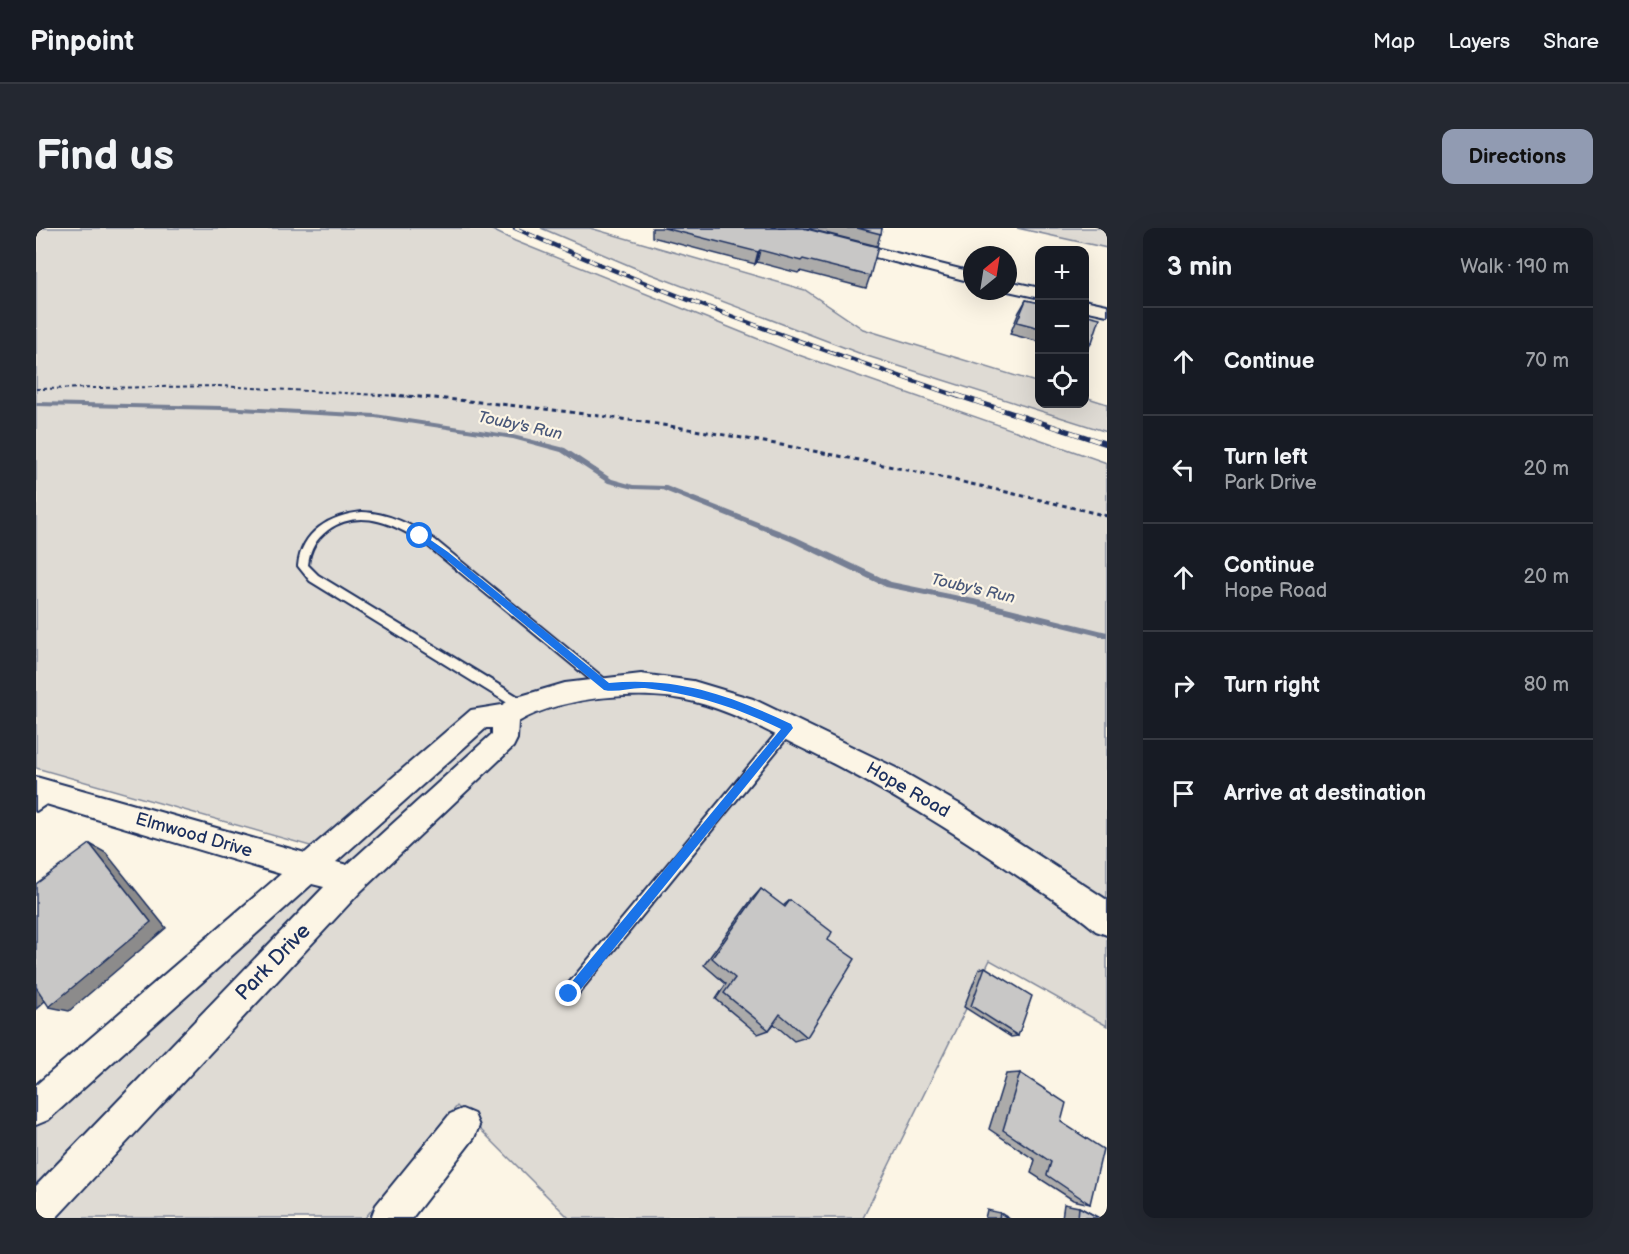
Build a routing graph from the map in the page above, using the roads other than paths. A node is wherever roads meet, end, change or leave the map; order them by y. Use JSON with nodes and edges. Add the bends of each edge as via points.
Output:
{"nodes":[{"id":1,"x":778,"y":228,"type":"edge"},
{"id":2,"x":963,"y":275,"type":"edge"},
{"id":3,"x":1017,"y":288,"type":"edge"},
{"id":4,"x":1035,"y":293,"type":"edge"},
{"id":5,"x":1089,"y":306,"type":"edge"},
{"id":6,"x":1107,"y":310,"type":"edge"},
{"id":7,"x":607,"y":687,"type":"junction"},
{"id":8,"x":515,"y":711,"type":"junction"},
{"id":9,"x":788,"y":728,"type":"junction"},
{"id":10,"x":41,"y":796,"type":"edge"},
{"id":11,"x":306,"y":868,"type":"junction"},
{"id":12,"x":351,"y":881,"type":"junction"},
{"id":13,"x":1103,"y":912,"type":"edge"},
{"id":14,"x":569,"y":994,"type":"dead end"},
{"id":15,"x":36,"y":1108,"type":"edge"},
{"id":16,"x":462,"y":1126,"type":"dead end"},
{"id":17,"x":36,"y":1213,"type":"edge"},
{"id":18,"x":389,"y":1218,"type":"edge"}],
"edges":[{"from":1,"to":2,"type":"street"},
{"from":3,"to":4,"type":"street"},
{"from":5,"to":6,"type":"street"},
{"from":7,"to":8,"type":"street","via":[[565,693]]},
{"from":7,"to":8,"type":"lane","via":[[446,555],[398,523],[377,516],[355,515],[334,522],[310,539],[303,566],[314,578]]},
{"from":7,"to":9,"type":"street","name":"Hope Road","via":[[641,684],[693,691],[744,707]]},
{"from":8,"to":11,"type":"street","via":[[480,718]]},
{"from":8,"to":12,"type":"street","name":"Park Drive","via":[[504,739]]},
{"from":9,"to":13,"type":"street","name":"Hope Road","via":[[951,814]]},
{"from":9,"to":14,"type":"lane"},
{"from":10,"to":11,"type":"street","name":"Elmwood Drive"},
{"from":11,"to":12,"type":"street","name":"Elmwood Drive"},
{"from":11,"to":15,"type":"street"},
{"from":12,"to":17,"type":"street","name":"Park Drive"},
{"from":16,"to":18,"type":"street"}]}
